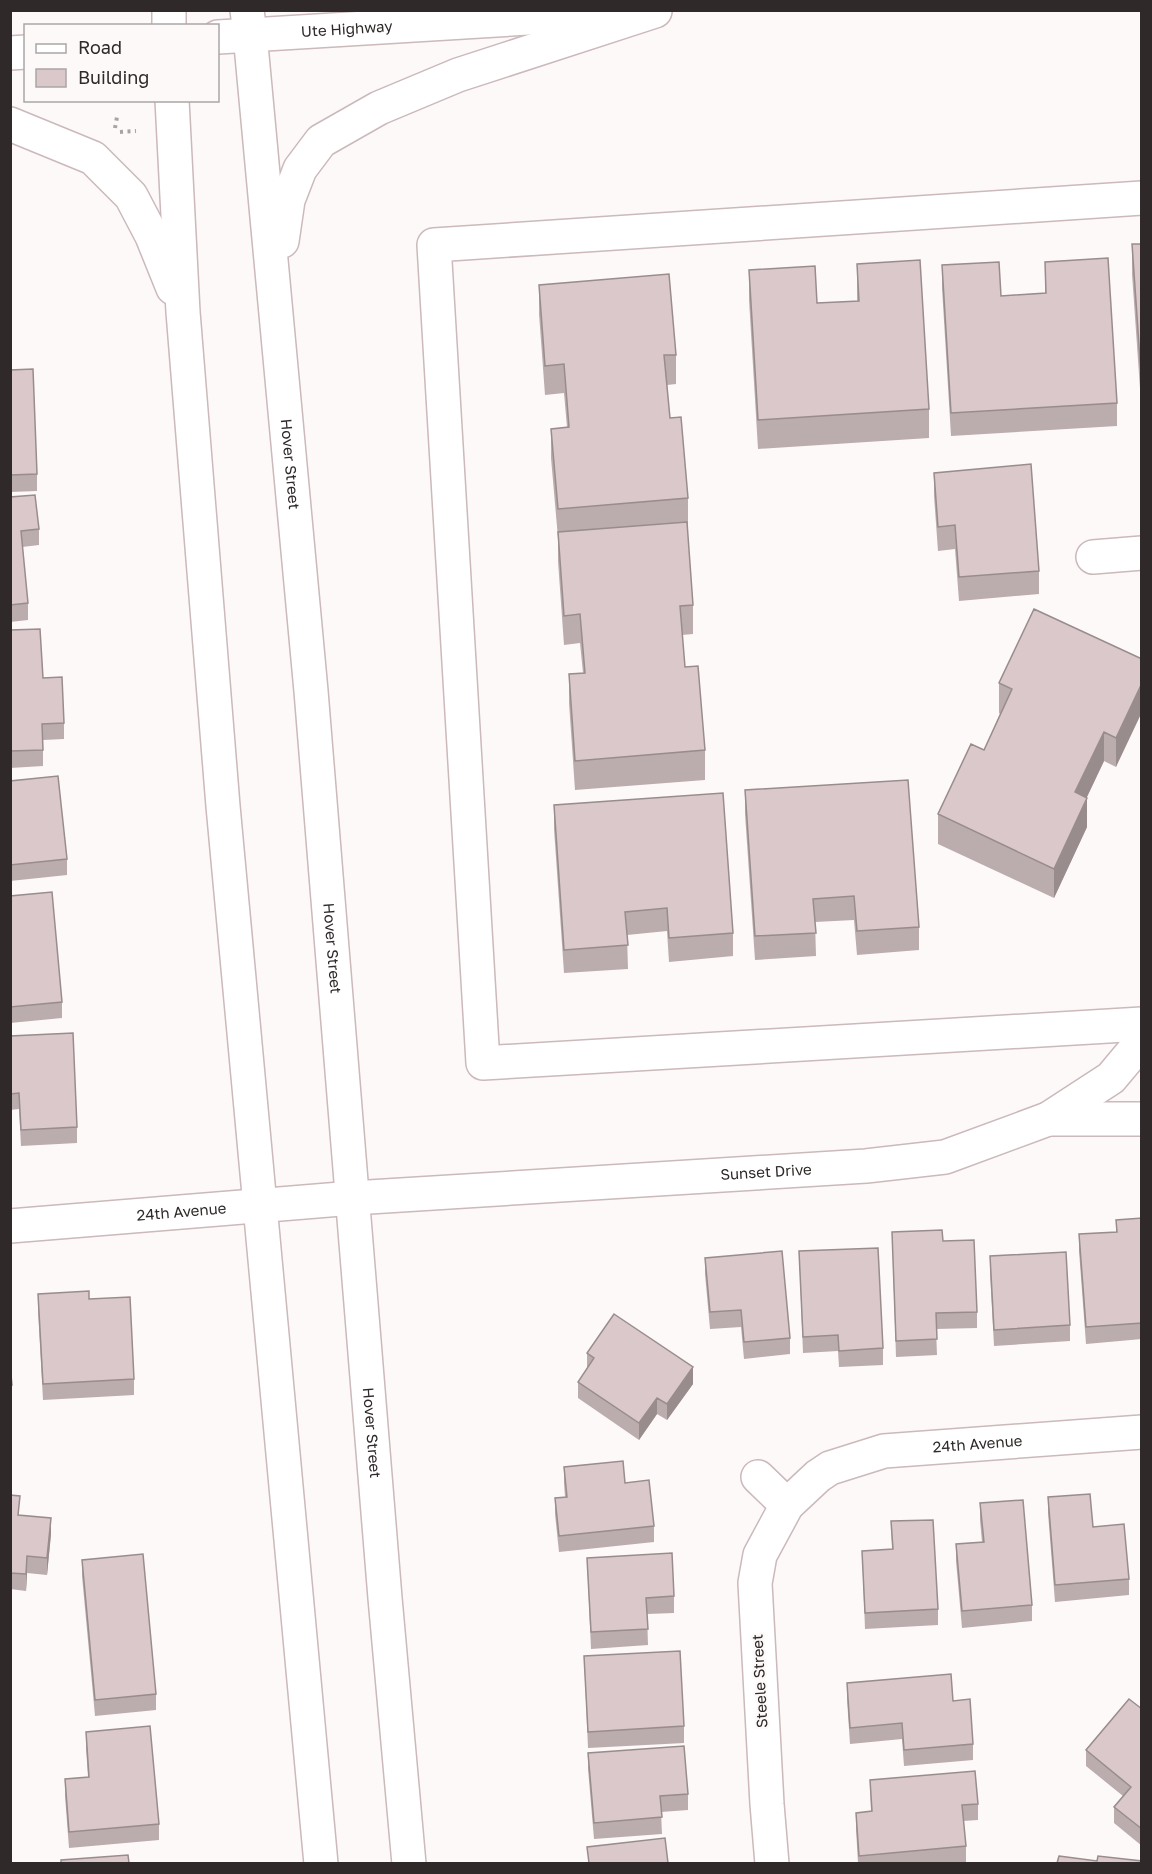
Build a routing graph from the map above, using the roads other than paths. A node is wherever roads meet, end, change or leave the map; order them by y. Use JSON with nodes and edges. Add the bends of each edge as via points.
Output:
{"nodes":[{"id":1,"x":655,"y":10,"type":"edge"},
{"id":2,"x":249,"y":22,"type":"edge"},
{"id":3,"x":219,"y":37,"type":"edge"},
{"id":4,"x":172,"y":102,"type":"edge"},
{"id":5,"x":10,"y":124,"type":"edge"},
{"id":6,"x":1142,"y":198,"type":"edge"},
{"id":7,"x":274,"y":299,"type":"junction"},
{"id":8,"x":183,"y":312,"type":"junction"},
{"id":9,"x":1142,"y":553,"type":"edge"},
{"id":10,"x":1093,"y":557,"type":"dead end"},
{"id":11,"x":1142,"y":1024,"type":"edge"},
{"id":12,"x":1142,"y":1041,"type":"edge"},
{"id":13,"x":1047,"y":1119,"type":"junction"},
{"id":14,"x":1142,"y":1119,"type":"edge"},
{"id":15,"x":353,"y":1198,"type":"junction"},
{"id":16,"x":259,"y":1204,"type":"junction"},
{"id":17,"x":10,"y":1226,"type":"edge"},
{"id":18,"x":1142,"y":1432,"type":"edge"},
{"id":19,"x":818,"y":1476,"type":"joint"},
{"id":20,"x":758,"y":1477,"type":"dead end"},
{"id":21,"x":787,"y":1505,"type":"junction"},
{"id":22,"x":321,"y":1863,"type":"edge"},
{"id":23,"x":409,"y":1863,"type":"edge"},
{"id":24,"x":772,"y":1863,"type":"edge"}],
"edges":[{"from":1,"to":2,"type":"main road","name":"Ute Highway"},
{"from":1,"to":7,"type":"main road","via":[[458,75],[379,108],[321,141],[300,169],[288,200]]},
{"from":2,"to":3,"type":"main road","name":"Ute Highway"},
{"from":2,"to":7,"type":"main road","name":"Hover Street"},
{"from":4,"to":8,"type":"main road"},
{"from":5,"to":8,"type":"main road","via":[[93,158],[131,196]]},
{"from":6,"to":11,"type":"main road","via":[[434,245],[483,1063]]},
{"from":7,"to":15,"type":"main road","name":"Hover Street"},
{"from":8,"to":16,"type":"main road"},
{"from":9,"to":10,"type":"main road"},
{"from":12,"to":13,"type":"main road","name":"Sunset Drive","via":[[1111,1078]]},
{"from":13,"to":14,"type":"main road"},
{"from":13,"to":15,"type":"main road","name":"Sunset Drive","via":[[945,1157],[866,1166]]},
{"from":15,"to":16,"type":"main road","name":"24th Avenue"},
{"from":15,"to":23,"type":"main road","name":"Hover Street"},
{"from":16,"to":17,"type":"main road","name":"24th Avenue"},
{"from":16,"to":22,"type":"main road"},
{"from":18,"to":19,"type":"main road","name":"24th Avenue","via":[[884,1451],[830,1468]]},
{"from":19,"to":21,"type":"main road","name":"Steele Street"},
{"from":20,"to":21,"type":"main road"},
{"from":21,"to":24,"type":"main road","name":"Steele Street","via":[[760,1555],[755,1583]]}]}
